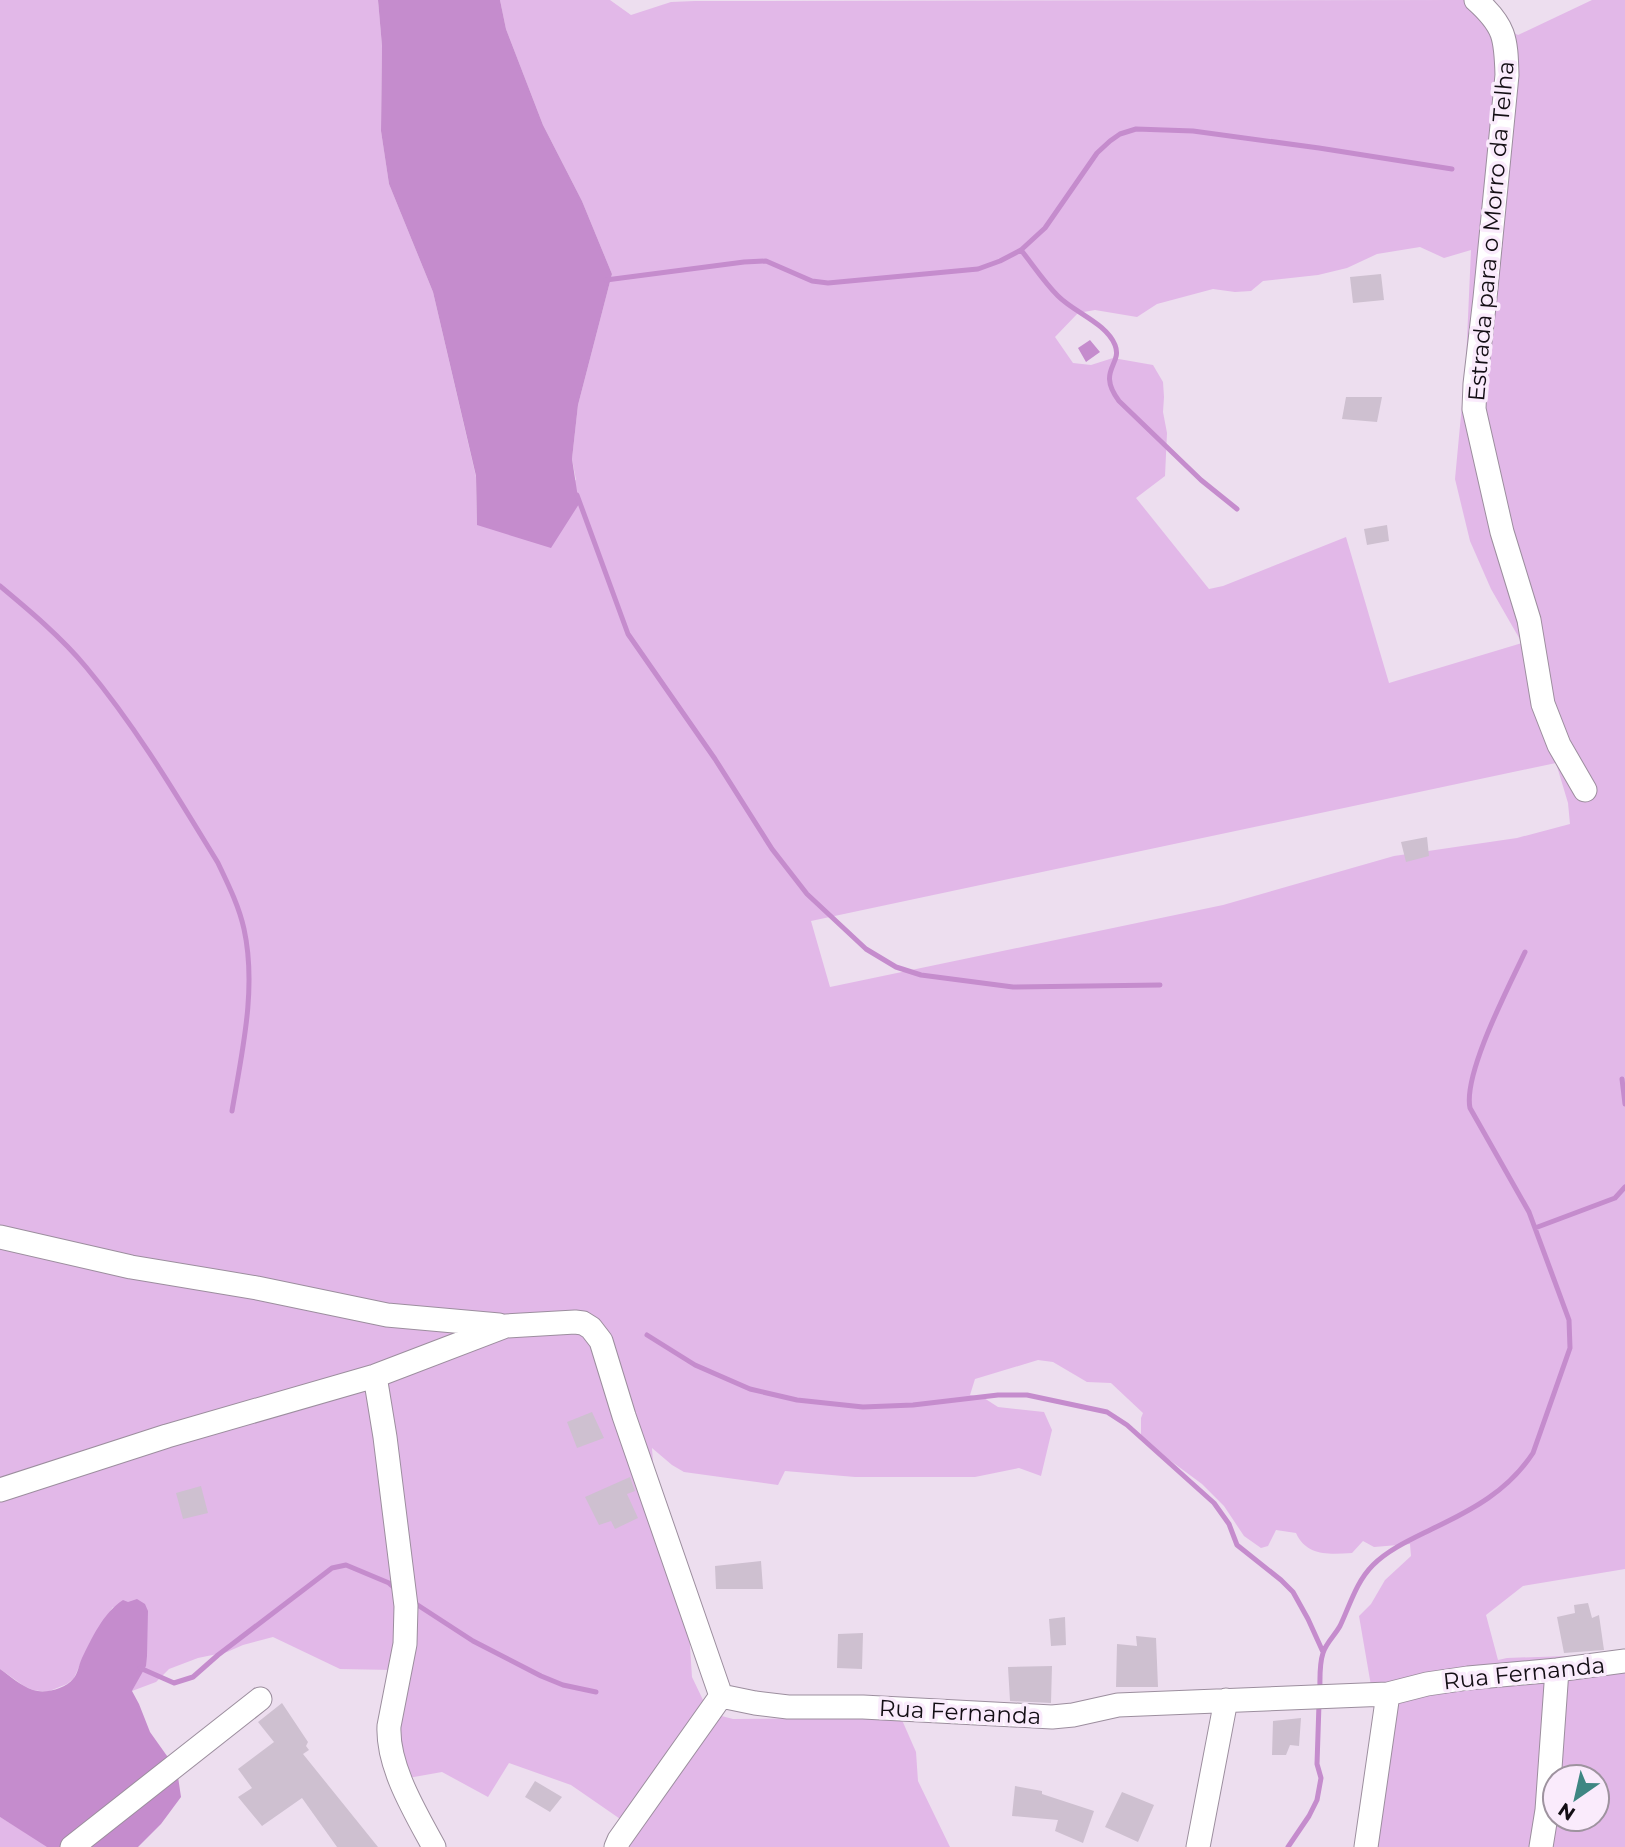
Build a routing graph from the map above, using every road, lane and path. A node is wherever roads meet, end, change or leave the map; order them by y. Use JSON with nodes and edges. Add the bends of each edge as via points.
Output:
{"nodes":[{"id":1,"x":1476,"y":0,"type":"edge"},
{"id":2,"x":1585,"y":790,"type":"dead end"},
{"id":3,"x":0,"y":1237,"type":"edge"},
{"id":4,"x":506,"y":1326,"type":"junction"},
{"id":5,"x":374,"y":1376,"type":"junction"},
{"id":6,"x":0,"y":1490,"type":"edge"},
{"id":7,"x":1625,"y":1661,"type":"edge"},
{"id":8,"x":1557,"y":1670,"type":"junction"},
{"id":9,"x":1388,"y":1694,"type":"junction"},
{"id":10,"x":721,"y":1696,"type":"junction"},
{"id":11,"x":260,"y":1699,"type":"dead end"},
{"id":12,"x":1226,"y":1700,"type":"junction"},
{"id":13,"x":72,"y":1847,"type":"edge"},
{"id":14,"x":434,"y":1847,"type":"edge"},
{"id":15,"x":616,"y":1847,"type":"edge"},
{"id":16,"x":1198,"y":1847,"type":"edge"},
{"id":17,"x":1366,"y":1847,"type":"edge"},
{"id":18,"x":1541,"y":1847,"type":"edge"}],
"edges":[{"from":1,"to":2,"type":"street","name":"Estrada para o Morro da Telha","via":[[1499,25],[1507,75],[1474,409],[1502,532],[1529,620],[1543,704],[1559,745]]},
{"from":3,"to":4,"type":"street","via":[[131,1267],[387,1315]]},
{"from":4,"to":5,"type":"street"},
{"from":4,"to":10,"type":"street","via":[[583,1323],[597,1334]]},
{"from":5,"to":6,"type":"street"},
{"from":5,"to":14,"type":"street","via":[[405,1606],[405,1644],[389,1739],[399,1775]]},
{"from":7,"to":8,"type":"street","name":"Rua Fernanda"},
{"from":8,"to":9,"type":"street","name":"Rua Fernanda","via":[[1468,1678]]},
{"from":8,"to":18,"type":"street"},
{"from":9,"to":12,"type":"street","name":"Rua Fernanda"},
{"from":9,"to":17,"type":"street"},
{"from":10,"to":12,"type":"street","name":"Rua Fernanda","via":[[788,1707],[1041,1717],[1118,1705]]},
{"from":10,"to":15,"type":"street"},
{"from":11,"to":13,"type":"street"},
{"from":12,"to":16,"type":"street"}]}
